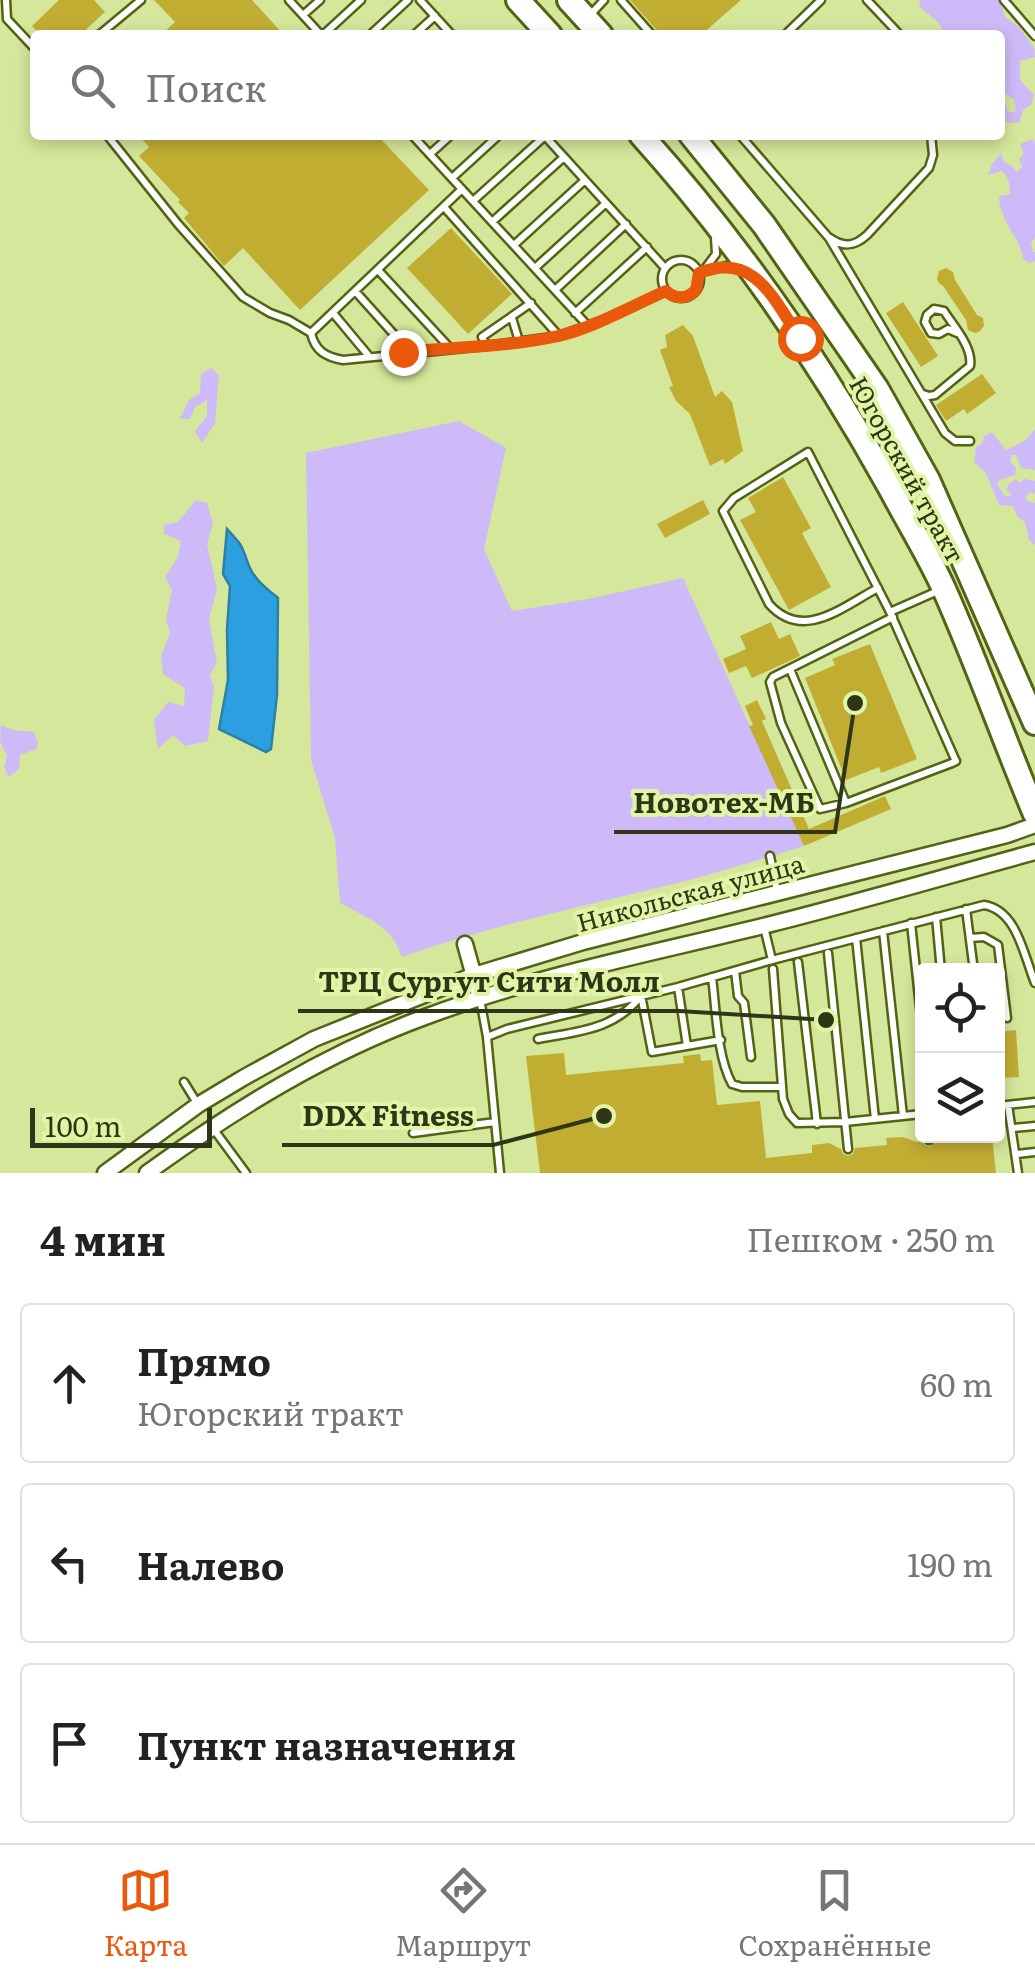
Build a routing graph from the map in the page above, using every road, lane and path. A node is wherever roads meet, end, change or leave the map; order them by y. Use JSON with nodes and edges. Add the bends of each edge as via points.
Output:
{"nodes":[{"id":1,"x":6,"y":0,"type":"edge"},
{"id":2,"x":142,"y":0,"type":"edge"},
{"id":3,"x":288,"y":0,"type":"edge"},
{"id":4,"x":320,"y":0,"type":"edge"},
{"id":5,"x":361,"y":0,"type":"edge"},
{"id":6,"x":408,"y":0,"type":"edge"},
{"id":7,"x":420,"y":0,"type":"edge"},
{"id":8,"x":518,"y":0,"type":"edge"},
{"id":9,"x":570,"y":0,"type":"edge"},
{"id":10,"x":604,"y":0,"type":"edge"},
{"id":11,"x":621,"y":0,"type":"edge"},
{"id":12,"x":821,"y":0,"type":"edge"},
{"id":13,"x":867,"y":0,"type":"edge"},
{"id":14,"x":1004,"y":0,"type":"edge"},
{"id":15,"x":303,"y":16,"type":"junction"},
{"id":16,"x":434,"y":16,"type":"junction"},
{"id":17,"x":594,"y":26,"type":"edge"},
{"id":18,"x":105,"y":30,"type":"edge"},
{"id":19,"x":317,"y":30,"type":"edge"},
{"id":20,"x":328,"y":30,"type":"edge"},
{"id":21,"x":375,"y":30,"type":"edge"},
{"id":22,"x":419,"y":30,"type":"edge"},
{"id":23,"x":447,"y":30,"type":"edge"},
{"id":24,"x":545,"y":30,"type":"edge"},
{"id":25,"x":648,"y":30,"type":"edge"},
{"id":26,"x":790,"y":30,"type":"edge"},
{"id":27,"x":895,"y":30,"type":"edge"},
{"id":28,"x":1035,"y":36,"type":"edge"},
{"id":29,"x":30,"y":44,"type":"edge"},
{"id":30,"x":111,"y":140,"type":"edge"},
{"id":31,"x":417,"y":140,"type":"edge"},
{"id":32,"x":445,"y":140,"type":"edge"},
{"id":33,"x":494,"y":140,"type":"edge"},
{"id":34,"x":540,"y":140,"type":"edge"},
{"id":35,"x":548,"y":140,"type":"edge"},
{"id":36,"x":645,"y":140,"type":"edge"},
{"id":37,"x":695,"y":140,"type":"edge"},
{"id":38,"x":744,"y":140,"type":"edge"},
{"id":39,"x":932,"y":140,"type":"edge"},
{"id":40,"x":430,"y":154,"type":"junction"},
{"id":41,"x":564,"y":156,"type":"junction"},
{"id":42,"x":452,"y":178,"type":"junction"},
{"id":43,"x":585,"y":180,"type":"junction"},
{"id":44,"x":462,"y":189,"type":"junction"},
{"id":45,"x":473,"y":201,"type":"junction"},
{"id":46,"x":606,"y":203,"type":"junction"},
{"id":47,"x":444,"y":208,"type":"junction"},
{"id":48,"x":711,"y":216,"type":"junction"},
{"id":49,"x":492,"y":222,"type":"junction"},
{"id":50,"x":626,"y":224,"type":"junction"},
{"id":51,"x":829,"y":238,"type":"junction"},
{"id":52,"x":514,"y":245,"type":"junction"},
{"id":53,"x":647,"y":247,"type":"junction"},
{"id":54,"x":535,"y":268,"type":"junction"},
{"id":55,"x":665,"y":268,"type":"junction"},
{"id":56,"x":378,"y":270,"type":"junction"},
{"id":57,"x":701,"y":272,"type":"junction"},
{"id":58,"x":760,"y":280,"type":"junction"},
{"id":59,"x":554,"y":290,"type":"junction"},
{"id":60,"x":355,"y":291,"type":"junction"},
{"id":61,"x":666,"y":291,"type":"junction"},
{"id":62,"x":531,"y":303,"type":"junction"},
{"id":63,"x":576,"y":312,"type":"junction"},
{"id":64,"x":333,"y":313,"type":"junction"},
{"id":65,"x":512,"y":317,"type":"junction"},
{"id":66,"x":588,"y":326,"type":"junction"},
{"id":67,"x":311,"y":333,"type":"junction"},
{"id":68,"x":958,"y":333,"type":"junction"},
{"id":69,"x":559,"y":336,"type":"junction"},
{"id":70,"x":519,"y":341,"type":"junction"},
{"id":71,"x":486,"y":346,"type":"junction"},
{"id":72,"x":450,"y":348,"type":"junction"},
{"id":73,"x":403,"y":352,"type":"junction"},
{"id":74,"x":369,"y":356,"type":"junction"},
{"id":75,"x":922,"y":394,"type":"junction"},
{"id":76,"x":970,"y":441,"type":"dead end"},
{"id":77,"x":878,"y":588,"type":"junction"},
{"id":78,"x":944,"y":589,"type":"junction"},
{"id":79,"x":892,"y":615,"type":"junction"},
{"id":80,"x":790,"y":669,"type":"junction"},
{"id":81,"x":1035,"y":724,"type":"edge"},
{"id":82,"x":846,"y":803,"type":"junction"},
{"id":83,"x":1035,"y":814,"type":"edge"},
{"id":84,"x":1035,"y":825,"type":"edge"},
{"id":85,"x":1035,"y":852,"type":"edge"},
{"id":86,"x":770,"y":856,"type":"dead end"},
{"id":87,"x":778,"y":892,"type":"junction"},
{"id":88,"x":966,"y":909,"type":"junction"},
{"id":89,"x":936,"y":917,"type":"junction"},
{"id":90,"x":912,"y":923,"type":"junction"},
{"id":91,"x":764,"y":926,"type":"junction"},
{"id":92,"x":884,"y":930,"type":"junction"},
{"id":93,"x":856,"y":938,"type":"junction"},
{"id":94,"x":970,"y":938,"type":"junction"},
{"id":95,"x":465,"y":944,"type":"dead end"},
{"id":96,"x":828,"y":953,"type":"dead end"},
{"id":97,"x":798,"y":962,"type":"dead end"},
{"id":98,"x":916,"y":963,"type":"edge"},
{"id":99,"x":940,"y":963,"type":"edge"},
{"id":100,"x":973,"y":963,"type":"edge"},
{"id":101,"x":773,"y":964,"type":"junction"},
{"id":102,"x":735,"y":971,"type":"junction"},
{"id":103,"x":474,"y":975,"type":"junction"},
{"id":104,"x":712,"y":977,"type":"junction"},
{"id":105,"x":1035,"y":983,"type":"edge"},
{"id":106,"x":678,"y":987,"type":"junction"},
{"id":107,"x":641,"y":995,"type":"junction"},
{"id":108,"x":480,"y":998,"type":"junction"},
{"id":109,"x":1007,"y":1018,"type":"dead end"},
{"id":110,"x":487,"y":1037,"type":"junction"},
{"id":111,"x":538,"y":1038,"type":"dead end"},
{"id":112,"x":721,"y":1040,"type":"junction"},
{"id":113,"x":686,"y":1046,"type":"junction"},
{"id":114,"x":751,"y":1057,"type":"dead end"},
{"id":115,"x":184,"y":1082,"type":"dead end"},
{"id":116,"x":781,"y":1087,"type":"junction"},
{"id":117,"x":1035,"y":1102,"type":"edge"},
{"id":118,"x":198,"y":1104,"type":"junction"},
{"id":119,"x":1005,"y":1105,"type":"edge"},
{"id":120,"x":1008,"y":1105,"type":"junction"},
{"id":121,"x":915,"y":1115,"type":"edge"},
{"id":122,"x":903,"y":1116,"type":"junction"},
{"id":123,"x":875,"y":1119,"type":"junction"},
{"id":124,"x":495,"y":1122,"type":"junction"},
{"id":125,"x":846,"y":1122,"type":"junction"},
{"id":126,"x":817,"y":1124,"type":"junction"},
{"id":127,"x":212,"y":1126,"type":"junction"},
{"id":128,"x":1035,"y":1126,"type":"edge"},
{"id":129,"x":1013,"y":1128,"type":"junction"},
{"id":130,"x":412,"y":1133,"type":"dead end"},
{"id":131,"x":848,"y":1149,"type":"dead end"},
{"id":132,"x":1035,"y":1152,"type":"edge"},
{"id":133,"x":1016,"y":1154,"type":"junction"},
{"id":134,"x":104,"y":1173,"type":"edge"},
{"id":135,"x":148,"y":1173,"type":"edge"},
{"id":136,"x":246,"y":1173,"type":"edge"},
{"id":137,"x":500,"y":1173,"type":"edge"},
{"id":138,"x":1018,"y":1173,"type":"edge"}],
"edges":[{"from":1,"to":29,"type":"lane","via":[[7,19]]},
{"from":2,"to":18,"type":"lane"},
{"from":3,"to":15,"type":"lane"},
{"from":4,"to":15,"type":"lane"},
{"from":5,"to":20,"type":"lane"},
{"from":6,"to":21,"type":"lane"},
{"from":7,"to":16,"type":"lane"},
{"from":8,"to":24,"type":"main road"},
{"from":9,"to":17,"type":"main road"},
{"from":10,"to":17,"type":"lane"},
{"from":11,"to":25,"type":"lane"},
{"from":12,"to":26,"type":"lane"},
{"from":13,"to":27,"type":"lane"},
{"from":14,"to":28,"type":"lane"},
{"from":15,"to":19,"type":"lane"},
{"from":16,"to":22,"type":"lane"},
{"from":16,"to":23,"type":"lane"},
{"from":30,"to":67,"type":"lane","via":[[243,296]]},
{"from":31,"to":40,"type":"lane"},
{"from":32,"to":40,"type":"lane"},
{"from":33,"to":42,"type":"lane"},
{"from":34,"to":45,"type":"lane"},
{"from":35,"to":41,"type":"lane"},
{"from":36,"to":48,"type":"main road","name":"Югорский тракт"},
{"from":37,"to":81,"type":"main road","name":"Югорский тракт","via":[[764,225],[877,389],[928,480]]},
{"from":38,"to":51,"type":"lane"},
{"from":39,"to":51,"type":"lane","via":[[928,168],[867,234],[847,245]]},
{"from":40,"to":42,"type":"lane"},
{"from":41,"to":43,"type":"lane"},
{"from":41,"to":49,"type":"lane"},
{"from":42,"to":44,"type":"lane"},
{"from":43,"to":46,"type":"lane"},
{"from":43,"to":52,"type":"lane"},
{"from":44,"to":45,"type":"lane"},
{"from":44,"to":47,"type":"lane"},
{"from":45,"to":49,"type":"lane"},
{"from":46,"to":50,"type":"lane"},
{"from":46,"to":54,"type":"lane"},
{"from":47,"to":56,"type":"lane"},
{"from":47,"to":62,"type":"lane"},
{"from":48,"to":57,"type":"lane","via":[[716,254]]},
{"from":48,"to":58,"type":"main road","name":"Югорский тракт"},
{"from":49,"to":52,"type":"lane"},
{"from":50,"to":53,"type":"lane"},
{"from":50,"to":59,"type":"lane"},
{"from":51,"to":75,"type":"lane"},
{"from":52,"to":54,"type":"lane"},
{"from":53,"to":55,"type":"lane"},
{"from":53,"to":63,"type":"lane"},
{"from":54,"to":59,"type":"lane"},
{"from":55,"to":57,"type":"lane","via":[[686,261]]},
{"from":55,"to":61,"type":"lane"},
{"from":56,"to":60,"type":"lane"},
{"from":56,"to":72,"type":"lane"},
{"from":57,"to":58,"type":"lane","via":[[734,267]]},
{"from":57,"to":61,"type":"lane","via":[[687,297]]},
{"from":58,"to":78,"type":"main road","name":"Югорский тракт","via":[[843,406]]},
{"from":59,"to":63,"type":"lane"},
{"from":60,"to":64,"type":"lane"},
{"from":60,"to":73,"type":"lane","via":[[400,340]]},
{"from":61,"to":66,"type":"lane"},
{"from":62,"to":65,"type":"lane"},
{"from":62,"to":69,"type":"lane"},
{"from":63,"to":66,"type":"lane"},
{"from":64,"to":67,"type":"lane"},
{"from":64,"to":74,"type":"lane"},
{"from":65,"to":70,"type":"lane"},
{"from":65,"to":71,"type":"lane","via":[[482,337]]},
{"from":66,"to":69,"type":"lane"},
{"from":67,"to":74,"type":"lane","via":[[328,358]]},
{"from":68,"to":68,"type":"lane","via":[[940,309],[926,315],[931,333]]},
{"from":68,"to":75,"type":"lane","via":[[970,366],[935,395]]},
{"from":69,"to":70,"type":"lane"},
{"from":70,"to":71,"type":"lane"},
{"from":71,"to":72,"type":"lane"},
{"from":72,"to":73,"type":"lane"},
{"from":73,"to":74,"type":"lane"},
{"from":75,"to":76,"type":"lane","via":[[950,438]]},
{"from":77,"to":77,"type":"lane","via":[[810,623],[796,622],[769,604],[723,512],[734,498],[808,452]]},
{"from":77,"to":79,"type":"lane"},
{"from":78,"to":79,"type":"lane"},
{"from":78,"to":83,"type":"main road","name":"Югорский тракт"},
{"from":79,"to":80,"type":"lane"},
{"from":79,"to":82,"type":"lane","via":[[956,761]]},
{"from":80,"to":82,"type":"lane"},
{"from":80,"to":82,"type":"lane","via":[[770,682],[781,723],[818,807]]},
{"from":84,"to":87,"type":"street","name":"Никольская улица"},
{"from":85,"to":91,"type":"street","name":"Никольская улица"},
{"from":86,"to":87,"type":"lane"},
{"from":87,"to":103,"type":"street","name":"Никольская улица"},
{"from":88,"to":89,"type":"lane"},
{"from":88,"to":94,"type":"lane"},
{"from":88,"to":105,"type":"lane","via":[[984,905],[1003,912]]},
{"from":89,"to":90,"type":"lane"},
{"from":89,"to":99,"type":"lane"},
{"from":90,"to":92,"type":"lane"},
{"from":90,"to":98,"type":"lane"},
{"from":91,"to":101,"type":"lane"},
{"from":91,"to":108,"type":"street","name":"Никольская улица"},
{"from":92,"to":93,"type":"lane"},
{"from":92,"to":122,"type":"lane"},
{"from":93,"to":101,"type":"lane"},
{"from":93,"to":123,"type":"lane"},
{"from":94,"to":100,"type":"lane"},
{"from":94,"to":109,"type":"lane","via":[[998,944]]},
{"from":95,"to":103,"type":"street"},
{"from":96,"to":125,"type":"lane"},
{"from":97,"to":126,"type":"lane"},
{"from":101,"to":102,"type":"lane"},
{"from":101,"to":116,"type":"lane"},
{"from":102,"to":104,"type":"lane"},
{"from":102,"to":114,"type":"lane"},
{"from":103,"to":108,"type":"street"},
{"from":103,"to":118,"type":"street","name":"Никольская улица","via":[[314,1040]]},
{"from":104,"to":106,"type":"lane"},
{"from":104,"to":112,"type":"lane"},
{"from":106,"to":107,"type":"lane"},
{"from":106,"to":113,"type":"lane"},
{"from":107,"to":110,"type":"lane"},
{"from":107,"to":111,"type":"lane","via":[[611,1022]]},
{"from":107,"to":113,"type":"lane","via":[[652,1052]]},
{"from":108,"to":110,"type":"lane"},
{"from":108,"to":127,"type":"street","name":"Никольская улица","via":[[327,1060]]},
{"from":110,"to":124,"type":"lane"},
{"from":112,"to":113,"type":"lane"},
{"from":112,"to":116,"type":"lane","via":[[732,1084]]},
{"from":115,"to":118,"type":"lane"},
{"from":116,"to":126,"type":"lane","via":[[788,1114]]},
{"from":117,"to":120,"type":"lane"},
{"from":118,"to":134,"type":"street","name":"Никольская улица"},
{"from":119,"to":120,"type":"lane"},
{"from":120,"to":129,"type":"lane"},
{"from":121,"to":122,"type":"lane"},
{"from":122,"to":123,"type":"lane"},
{"from":123,"to":125,"type":"lane"},
{"from":124,"to":130,"type":"lane"},
{"from":124,"to":137,"type":"lane"},
{"from":125,"to":126,"type":"lane"},
{"from":125,"to":131,"type":"lane"},
{"from":127,"to":135,"type":"street","name":"Никольская улица"},
{"from":127,"to":136,"type":"lane"},
{"from":128,"to":129,"type":"lane"},
{"from":129,"to":133,"type":"lane"},
{"from":132,"to":133,"type":"lane"},
{"from":133,"to":138,"type":"lane"}]}
